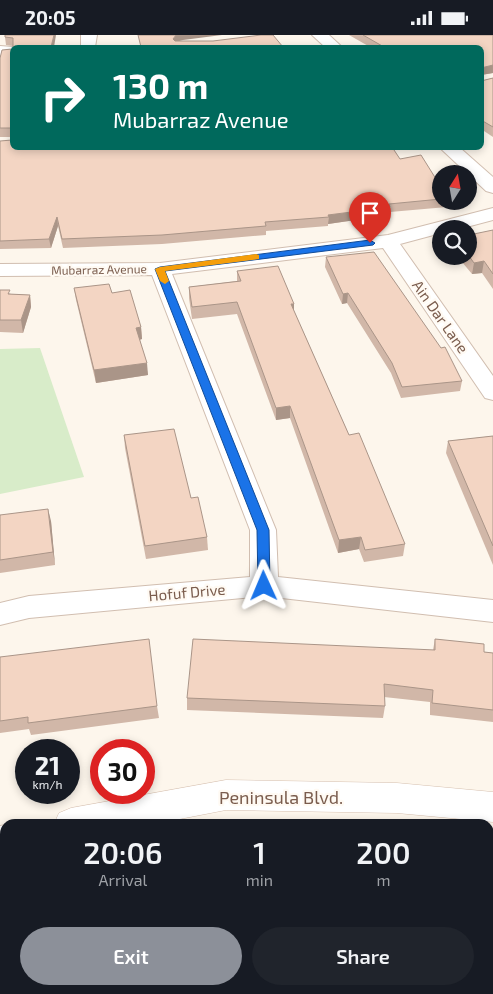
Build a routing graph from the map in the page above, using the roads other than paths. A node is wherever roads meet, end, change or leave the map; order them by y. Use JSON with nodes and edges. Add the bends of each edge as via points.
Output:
{"nodes":[{"id":1,"x":320,"y":35,"type":"edge"},
{"id":2,"x":332,"y":45,"type":"edge"},
{"id":3,"x":451,"y":150,"type":"edge"},
{"id":4,"x":493,"y":187,"type":"edge"},
{"id":5,"x":493,"y":214,"type":"edge"},
{"id":6,"x":388,"y":241,"type":"junction"},
{"id":7,"x":160,"y":269,"type":"junction"},
{"id":8,"x":0,"y":271,"type":"edge"},
{"id":9,"x":493,"y":393,"type":"edge"},
{"id":10,"x":264,"y":586,"type":"junction"},
{"id":11,"x":493,"y":611,"type":"edge"},
{"id":12,"x":0,"y":614,"type":"edge"},
{"id":13,"x":493,"y":807,"type":"edge"},
{"id":14,"x":98,"y":819,"type":"edge"}],
"edges":[{"from":1,"to":2,"type":"street"},
{"from":3,"to":4,"type":"street"},
{"from":5,"to":6,"type":"street","name":"Mubarraz Avenue"},
{"from":6,"to":7,"type":"street","name":"Mubarraz Avenue"},
{"from":6,"to":9,"type":"street","name":"Ain Dar Lane"},
{"from":7,"to":8,"type":"street","name":"Mubarraz Avenue"},
{"from":7,"to":10,"type":"street","via":[[263,530]]},
{"from":10,"to":11,"type":"street","name":"Hofuf Drive"},
{"from":10,"to":12,"type":"street","name":"Hofuf Drive","via":[[29,607]]},
{"from":13,"to":14,"type":"main road","name":"Peninsula Blvd.","via":[[397,798],[226,795]]}]}
